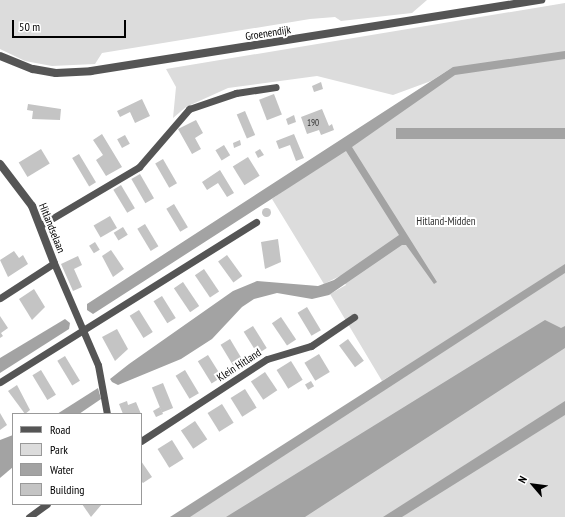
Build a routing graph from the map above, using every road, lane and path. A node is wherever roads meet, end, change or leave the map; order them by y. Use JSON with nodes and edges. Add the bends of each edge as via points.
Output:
{"nodes":[{"id":1,"x":540,"y":0,"type":"edge"},
{"id":2,"x":0,"y":56,"type":"edge"},
{"id":3,"x":276,"y":87,"type":"dead end"},
{"id":4,"x":0,"y":164,"type":"edge"},
{"id":5,"x":256,"y":222,"type":"dead end"},
{"id":6,"x":41,"y":225,"type":"junction"},
{"id":7,"x":54,"y":263,"type":"junction"},
{"id":8,"x":0,"y":298,"type":"edge"},
{"id":9,"x":354,"y":317,"type":"dead end"},
{"id":10,"x":84,"y":332,"type":"junction"},
{"id":11,"x":0,"y":382,"type":"edge"},
{"id":12,"x":107,"y":413,"type":"edge"},
{"id":13,"x":142,"y":441,"type":"edge"},
{"id":14,"x":46,"y":505,"type":"edge"},
{"id":15,"x":29,"y":517,"type":"edge"}],
"edges":[{"from":1,"to":2,"type":"street","name":"Groenendijk","via":[[91,71],[56,73],[33,69]]},
{"from":3,"to":6,"type":"lane","via":[[236,93],[188,109],[139,167]]},
{"from":4,"to":6,"type":"street","name":"Hitlandselaan","via":[[16,182]]},
{"from":5,"to":10,"type":"lane"},
{"from":6,"to":7,"type":"street","name":"Hitlandselaan"},
{"from":7,"to":8,"type":"lane"},
{"from":7,"to":10,"type":"lane"},
{"from":9,"to":13,"type":"lane","name":"Klein Hitland","via":[[311,346],[267,359]]},
{"from":10,"to":11,"type":"lane"},
{"from":10,"to":12,"type":"lane","via":[[98,365]]},
{"from":14,"to":15,"type":"lane"}]}
